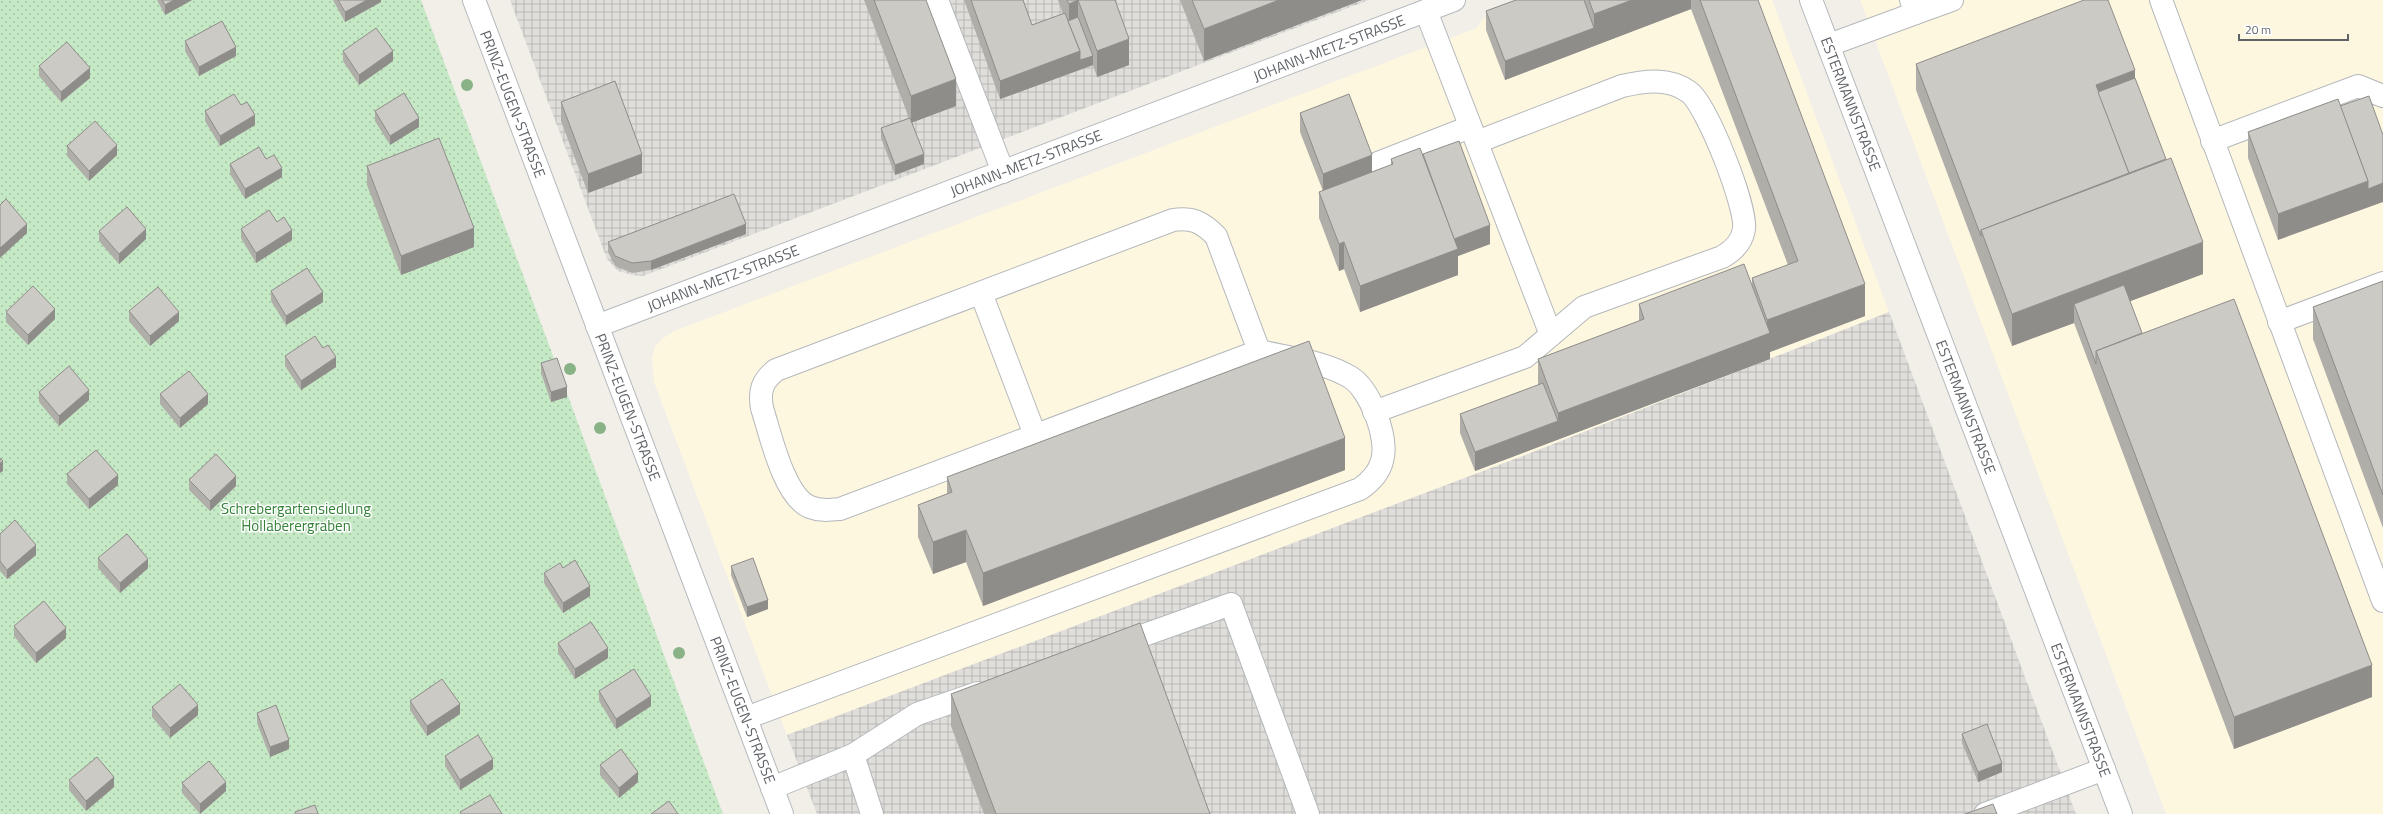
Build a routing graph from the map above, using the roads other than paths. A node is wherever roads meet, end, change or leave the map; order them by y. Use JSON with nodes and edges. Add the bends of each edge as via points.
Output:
{"nodes":[{"id":1,"x":474,"y":0,"type":"edge"},
{"id":2,"x":937,"y":0,"type":"edge"},
{"id":3,"x":1454,"y":0,"type":"edge"},
{"id":4,"x":1811,"y":0,"type":"edge"},
{"id":5,"x":1952,"y":0,"type":"edge"},
{"id":6,"x":2161,"y":0,"type":"edge"},
{"id":7,"x":1913,"y":7,"type":"edge"},
{"id":8,"x":1426,"y":11,"type":"junction"},
{"id":9,"x":1829,"y":45,"type":"junction"},
{"id":10,"x":2383,"y":96,"type":"edge"},
{"id":11,"x":1474,"y":134,"type":"junction"},
{"id":12,"x":2212,"y":141,"type":"junction"},
{"id":13,"x":1378,"y":163,"type":"dead end"},
{"id":14,"x":1003,"y":172,"type":"junction"},
{"id":15,"x":2383,"y":283,"type":"edge"},
{"id":16,"x":981,"y":293,"type":"junction"},
{"id":17,"x":2279,"y":322,"type":"junction"},
{"id":18,"x":598,"y":326,"type":"junction"},
{"id":19,"x":1551,"y":335,"type":"junction"},
{"id":20,"x":1259,"y":351,"type":"junction"},
{"id":21,"x":1374,"y":412,"type":"junction"},
{"id":22,"x":1035,"y":435,"type":"junction"},
{"id":23,"x":2383,"y":601,"type":"edge"},
{"id":24,"x":1096,"y":652,"type":"edge"},
{"id":25,"x":999,"y":686,"type":"edge"},
{"id":26,"x":746,"y":718,"type":"junction"},
{"id":27,"x":853,"y":755,"type":"junction"},
{"id":28,"x":2104,"y":769,"type":"junction"},
{"id":29,"x":772,"y":788,"type":"junction"},
{"id":30,"x":782,"y":814,"type":"edge"},
{"id":31,"x":872,"y":814,"type":"edge"},
{"id":32,"x":1308,"y":814,"type":"edge"},
{"id":33,"x":1984,"y":814,"type":"edge"},
{"id":34,"x":2121,"y":814,"type":"edge"}],
"edges":[{"from":1,"to":18,"type":"street","name":"PRINZ-EUGEN-STRASSE"},
{"from":2,"to":14,"type":"street"},
{"from":3,"to":8,"type":"street","name":"JOHANN-METZ-STRASSE"},
{"from":4,"to":9,"type":"street","name":"ESTERMANNSTRASSE"},
{"from":5,"to":7,"type":"street"},
{"from":6,"to":12,"type":"street"},
{"from":7,"to":9,"type":"street"},
{"from":8,"to":11,"type":"street"},
{"from":8,"to":14,"type":"street","name":"JOHANN-METZ-STRASSE"},
{"from":9,"to":28,"type":"street","name":"ESTERMANNSTRASSE"},
{"from":10,"to":12,"type":"street","via":[[2358,86]]},
{"from":11,"to":13,"type":"street"},
{"from":11,"to":19,"type":"street"},
{"from":11,"to":19,"type":"street","via":[[1610,90],[1646,81],[1666,82],[1688,92],[1703,108],[1713,131],[1743,212],[1743,230],[1736,247],[1722,257],[1584,307]]},
{"from":12,"to":17,"type":"street"},
{"from":14,"to":18,"type":"street","name":"JOHANN-METZ-STRASSE"},
{"from":15,"to":17,"type":"street"},
{"from":16,"to":20,"type":"street","via":[[1172,220],[1197,220],[1216,236]]},
{"from":16,"to":22,"type":"street"},
{"from":16,"to":22,"type":"street","via":[[776,370],[768,376],[762,386],[760,397],[786,478],[795,495],[808,506],[823,510],[840,509]]},
{"from":17,"to":23,"type":"street"},
{"from":18,"to":26,"type":"street","name":"PRINZ-EUGEN-STRASSE"},
{"from":19,"to":21,"type":"street","via":[[1525,357]]},
{"from":20,"to":21,"type":"street","via":[[1319,365],[1349,376],[1363,389]]},
{"from":20,"to":22,"type":"street"},
{"from":21,"to":26,"type":"street","via":[[1382,434],[1384,452],[1382,462],[1373,478],[1360,489]]},
{"from":24,"to":32,"type":"street","via":[[1231,604]]},
{"from":25,"to":27,"type":"street","via":[[917,714]]},
{"from":26,"to":29,"type":"street","name":"PRINZ-EUGEN-STRASSE"},
{"from":27,"to":29,"type":"street"},
{"from":27,"to":31,"type":"street"},
{"from":28,"to":33,"type":"street"},
{"from":28,"to":34,"type":"street","name":"ESTERMANNSTRASSE"},
{"from":29,"to":30,"type":"street","name":"PRINZ-EUGEN-STRASSE"}]}
